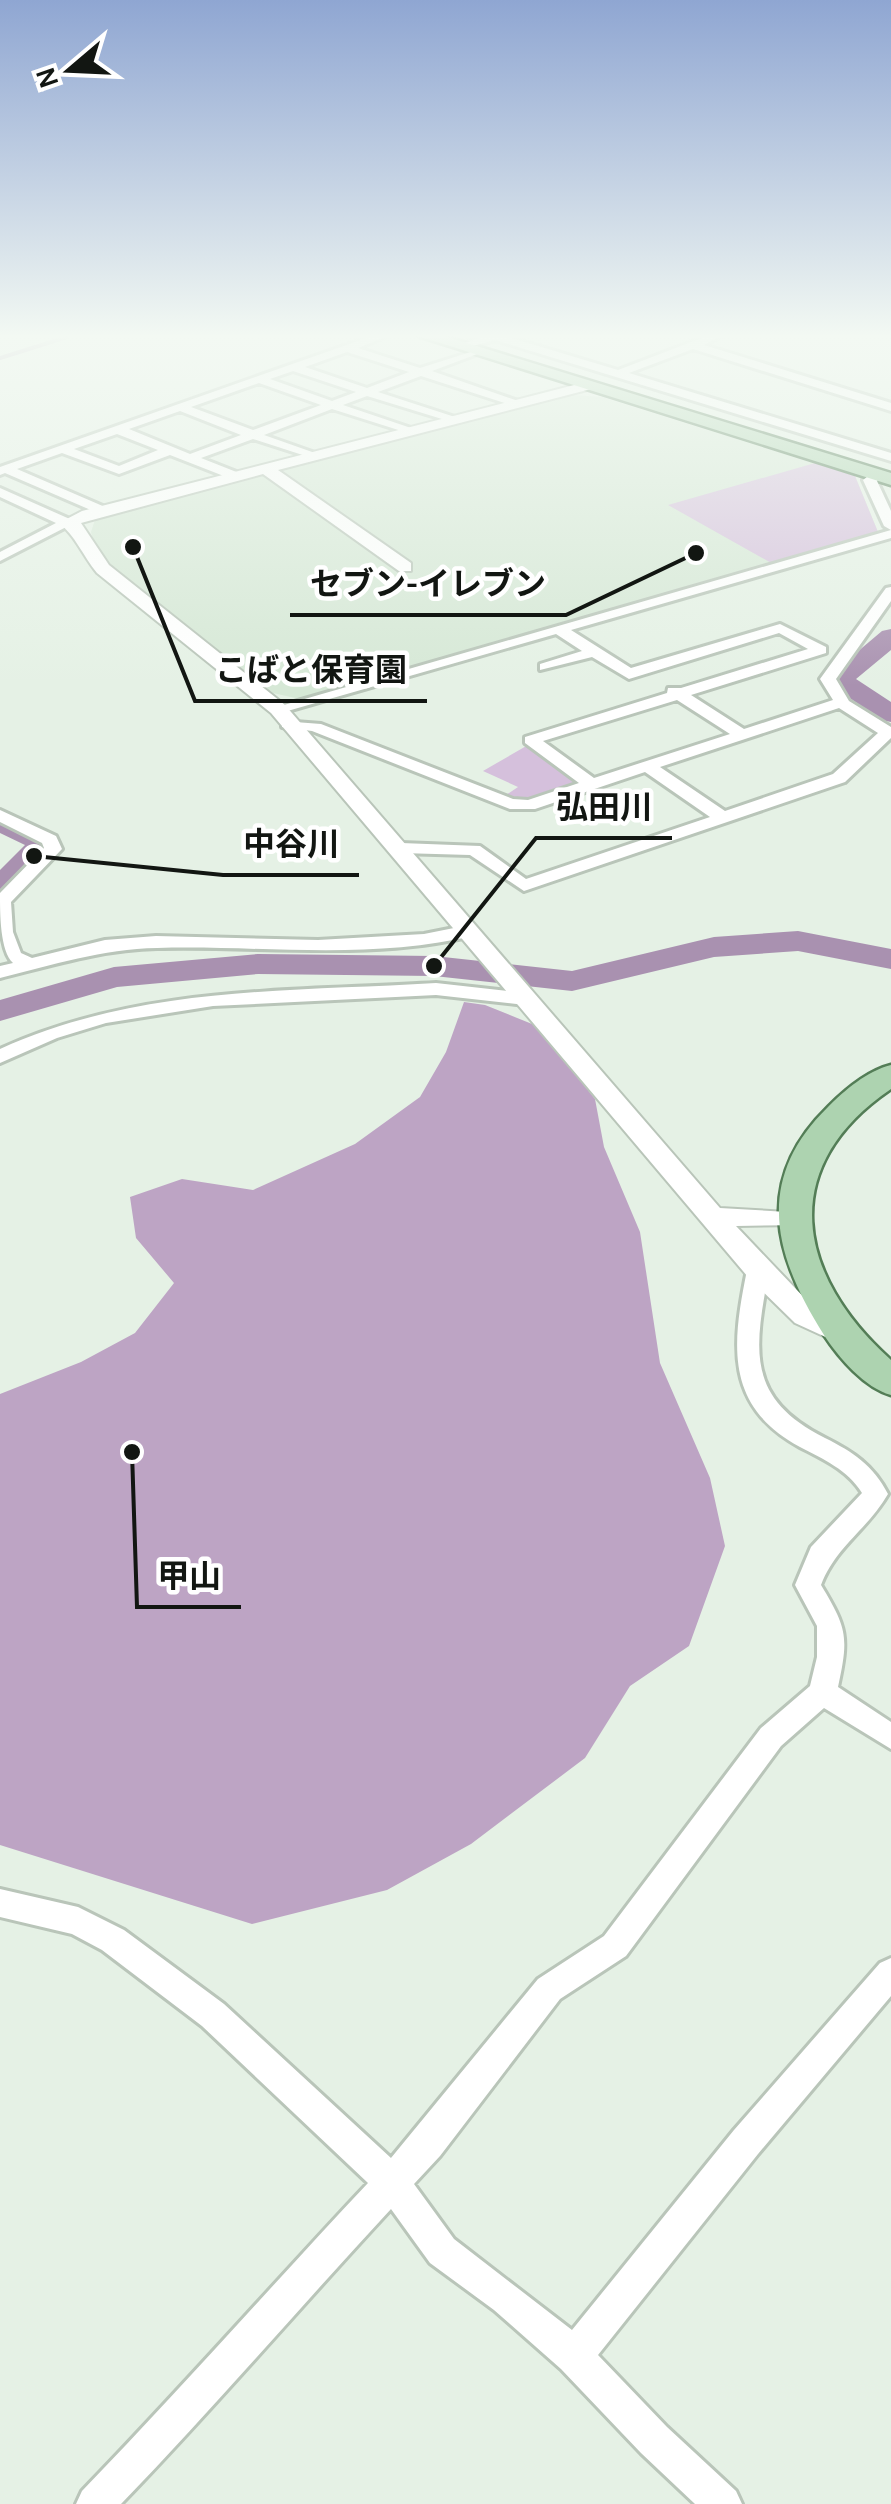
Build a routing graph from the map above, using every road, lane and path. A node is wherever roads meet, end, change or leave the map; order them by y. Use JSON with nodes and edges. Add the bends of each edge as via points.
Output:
{"nodes":[{"id":1,"x":50,"y":453,"type":"edge"},
{"id":2,"x":75,"y":453,"type":"edge"},
{"id":3,"x":163,"y":453,"type":"edge"},
{"id":4,"x":177,"y":453,"type":"edge"},
{"id":5,"x":204,"y":453,"type":"edge"},
{"id":6,"x":301,"y":453,"type":"edge"},
{"id":7,"x":323,"y":453,"type":"edge"},
{"id":8,"x":829,"y":453,"type":"edge"},
{"id":9,"x":842,"y":453,"type":"edge"},
{"id":10,"x":310,"y":456,"type":"junction"},
{"id":11,"x":190,"y":458,"type":"junction"},
{"id":12,"x":264,"y":467,"type":"junction"},
{"id":13,"x":884,"y":468,"type":"edge"},
{"id":14,"x":3,"y":470,"type":"edge"},
{"id":15,"x":234,"y":476,"type":"junction"},
{"id":16,"x":0,"y":492,"type":"edge"},
{"id":17,"x":100,"y":510,"type":"junction"},
{"id":18,"x":67,"y":522,"type":"junction"},
{"id":19,"x":891,"y":530,"type":"edge"},
{"id":20,"x":0,"y":558,"type":"edge"},
{"id":21,"x":404,"y":566,"type":"dead end"},
{"id":22,"x":891,"y":591,"type":"edge"},
{"id":23,"x":557,"y":628,"type":"junction"},
{"id":24,"x":821,"y":650,"type":"junction"},
{"id":25,"x":594,"y":652,"type":"junction"},
{"id":26,"x":849,"y":653,"type":"junction"},
{"id":27,"x":545,"y":667,"type":"dead end"},
{"id":28,"x":641,"y":670,"type":"junction"},
{"id":29,"x":679,"y":694,"type":"junction"},
{"id":30,"x":842,"y":702,"type":"junction"},
{"id":31,"x":283,"y":717,"type":"junction"},
{"id":32,"x":740,"y":734,"type":"junction"},
{"id":33,"x":646,"y":765,"type":"junction"},
{"id":34,"x":592,"y":785,"type":"junction"},
{"id":35,"x":0,"y":815,"type":"edge"},
{"id":36,"x":722,"y":818,"type":"junction"},
{"id":37,"x":401,"y":848,"type":"junction"},
{"id":38,"x":470,"y":931,"type":"junction"},
{"id":39,"x":13,"y":968,"type":"edge"},
{"id":40,"x":522,"y":995,"type":"junction"},
{"id":41,"x":0,"y":1057,"type":"edge"},
{"id":42,"x":891,"y":1075,"type":"edge"},
{"id":43,"x":715,"y":1217,"type":"junction"},
{"id":44,"x":794,"y":1219,"type":"junction"},
{"id":45,"x":758,"y":1270,"type":"junction"},
{"id":46,"x":843,"y":1335,"type":"junction"},
{"id":47,"x":891,"y":1382,"type":"edge"},
{"id":48,"x":879,"y":1479,"type":"edge"},
{"id":49,"x":824,"y":1692,"type":"junction"},
{"id":50,"x":891,"y":1737,"type":"edge"},
{"id":51,"x":0,"y":1904,"type":"edge"},
{"id":52,"x":891,"y":1974,"type":"edge"},
{"id":53,"x":392,"y":2182,"type":"junction"},
{"id":54,"x":574,"y":2356,"type":"junction"},
{"id":55,"x":95,"y":2504,"type":"edge"},
{"id":56,"x":723,"y":2504,"type":"edge"}],
"edges":[{"from":1,"to":14,"type":"street"},
{"from":2,"to":3,"type":"street","via":[[119,470]]},
{"from":4,"to":11,"type":"street"},
{"from":5,"to":11,"type":"street"},
{"from":6,"to":10,"type":"street"},
{"from":7,"to":10,"type":"street"},
{"from":8,"to":13,"type":"main road"},
{"from":9,"to":13,"type":"street"},
{"from":10,"to":12,"type":"street"},
{"from":11,"to":15,"type":"street"},
{"from":12,"to":15,"type":"street"},
{"from":12,"to":21,"type":"street"},
{"from":13,"to":19,"type":"street","via":[[870,480]]},
{"from":14,"to":17,"type":"street"},
{"from":15,"to":17,"type":"street"},
{"from":16,"to":18,"type":"street"},
{"from":17,"to":18,"type":"street"},
{"from":18,"to":20,"type":"street"},
{"from":18,"to":31,"type":"street","via":[[103,569]]},
{"from":19,"to":23,"type":"street"},
{"from":22,"to":26,"type":"street"},
{"from":23,"to":25,"type":"street"},
{"from":23,"to":31,"type":"street"},
{"from":24,"to":26,"type":"street"},
{"from":24,"to":28,"type":"street","via":[[780,628]]},
{"from":24,"to":29,"type":"street"},
{"from":25,"to":27,"type":"street"},
{"from":25,"to":28,"type":"street","via":[[629,674]]},
{"from":26,"to":30,"type":"street","via":[[828,679]]},
{"from":28,"to":29,"type":"street"},
{"from":29,"to":32,"type":"street"},
{"from":29,"to":34,"type":"street","via":[[531,740]]},
{"from":30,"to":32,"type":"street"},
{"from":30,"to":36,"type":"street","via":[[883,726],[886,736],[839,778]]},
{"from":31,"to":34,"type":"street","via":[[510,804],[528,805]]},
{"from":31,"to":37,"type":"street"},
{"from":32,"to":33,"type":"street"},
{"from":33,"to":34,"type":"street"},
{"from":33,"to":36,"type":"street"},
{"from":35,"to":39,"type":"street","via":[[50,840],[53,849],[2,901]]},
{"from":36,"to":37,"type":"street","via":[[524,886],[474,850]]},
{"from":37,"to":38,"type":"street"},
{"from":38,"to":39,"type":"street","via":[[318,946],[105,946]]},
{"from":38,"to":40,"type":"street"},
{"from":40,"to":41,"type":"street","via":[[436,989],[188,1005],[66,1027]]},
{"from":40,"to":43,"type":"street"},
{"from":42,"to":44,"type":"main road","via":[[834,1114],[812,1145],[796,1183]]},
{"from":43,"to":44,"type":"street"},
{"from":43,"to":45,"type":"street"},
{"from":44,"to":46,"type":"main road","via":[[813,1287]]},
{"from":45,"to":46,"type":"street","via":[[805,1316]]},
{"from":45,"to":48,"type":"street","via":[[749,1366],[770,1414]]},
{"from":46,"to":47,"type":"main road"},
{"from":48,"to":49,"type":"street","via":[[862,1513],[820,1554],[808,1585],[831,1625]]},
{"from":49,"to":50,"type":"street"},
{"from":49,"to":53,"type":"street","via":[[771,1737],[615,1946],[549,1989]]},
{"from":51,"to":53,"type":"street","via":[[78,1922],[157,1970]]},
{"from":52,"to":54,"type":"street"},
{"from":53,"to":54,"type":"street","via":[[442,2252]]},
{"from":53,"to":55,"type":"street"},
{"from":54,"to":56,"type":"street"}]}
